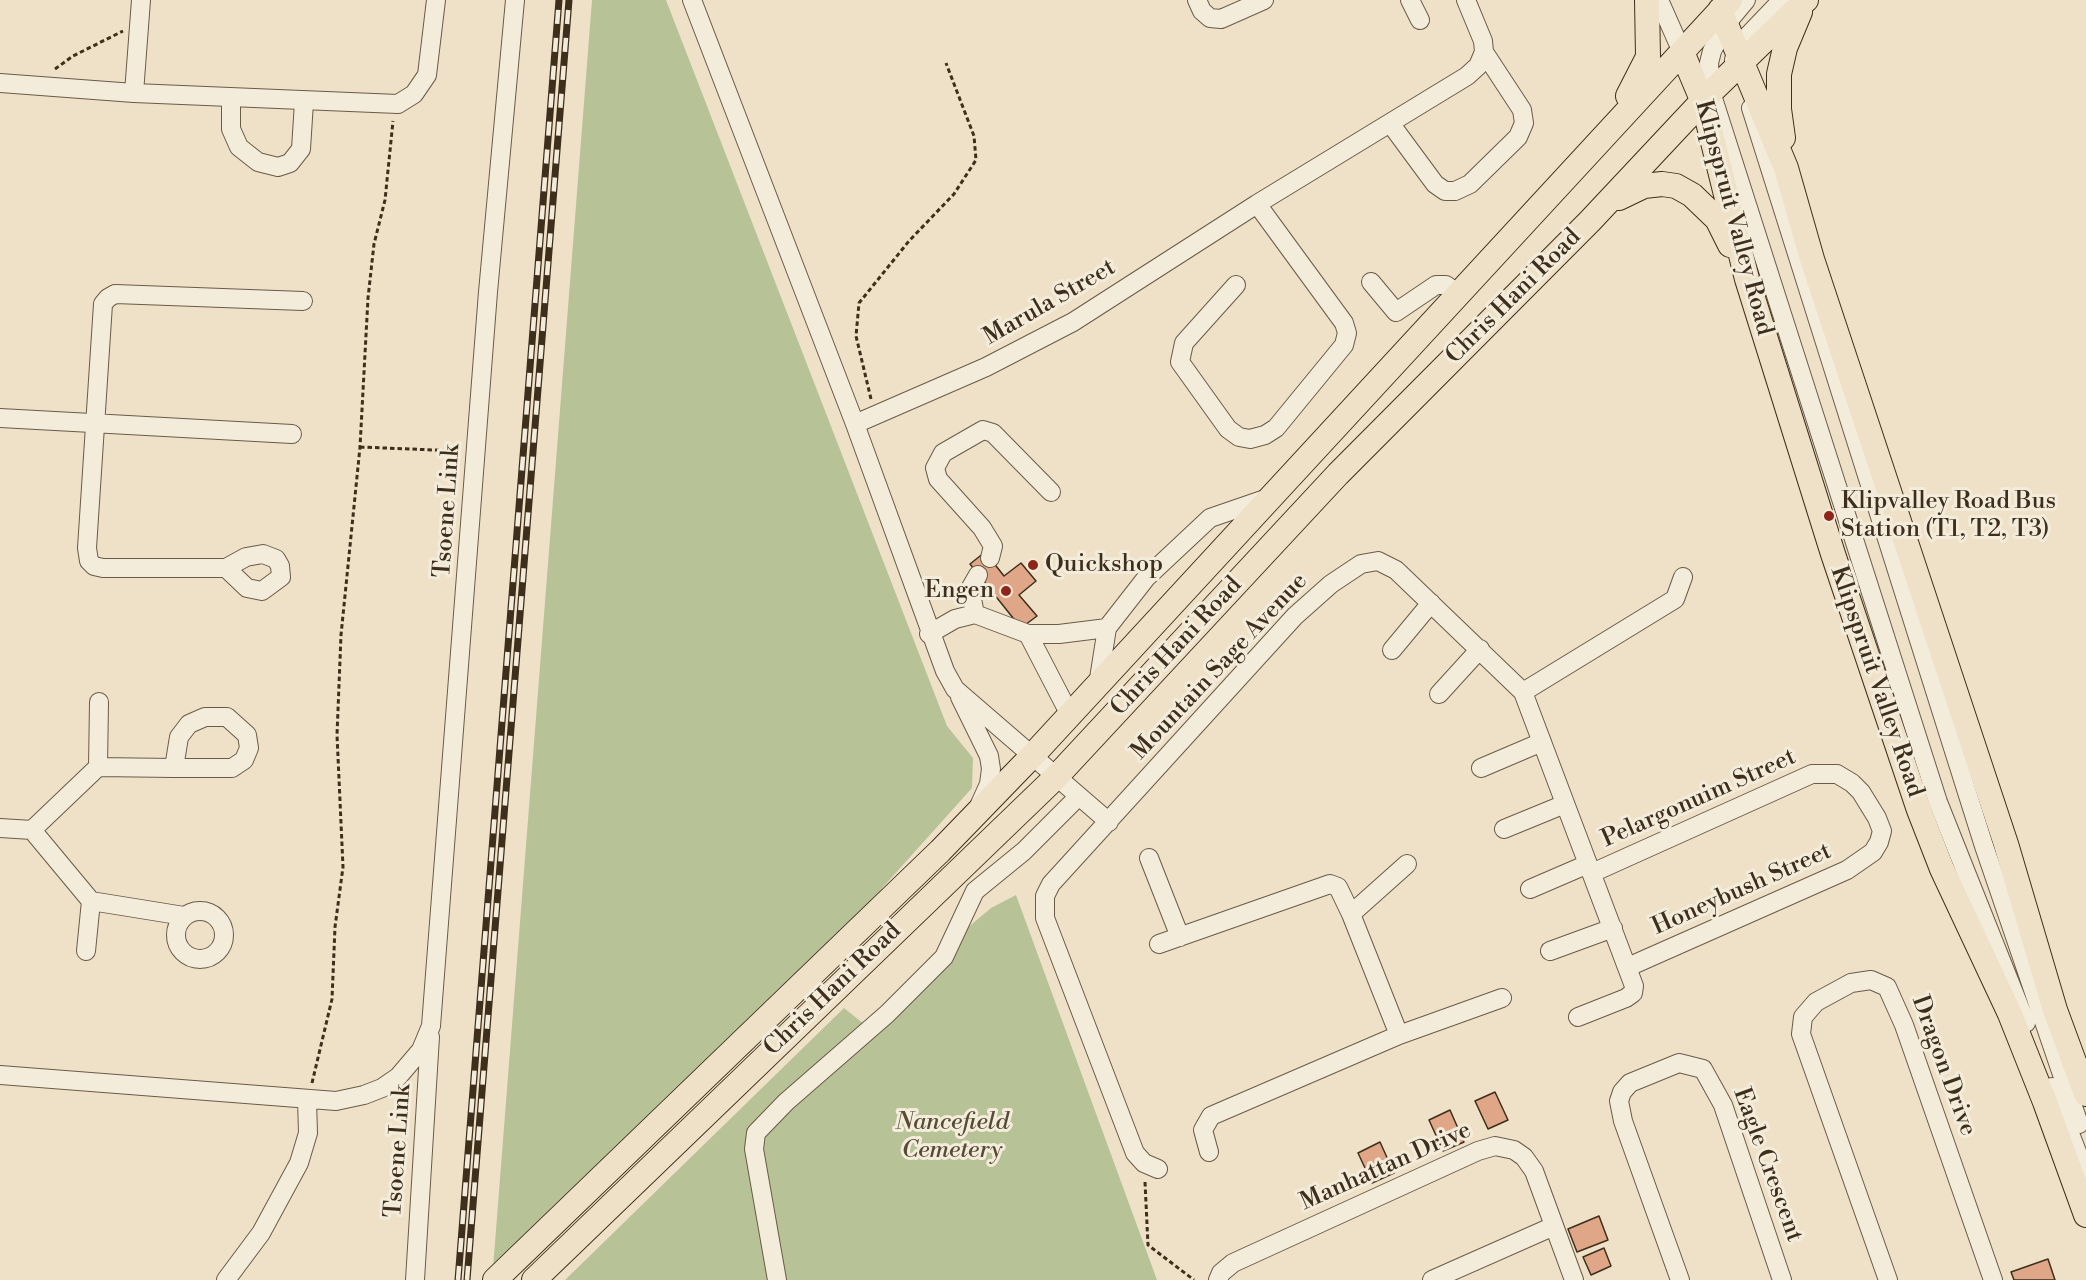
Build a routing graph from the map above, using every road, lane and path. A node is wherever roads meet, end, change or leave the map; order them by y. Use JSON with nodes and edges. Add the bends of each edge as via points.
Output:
{"nodes":[{"id":1,"x":141,"y":0,"type":"edge"},
{"id":2,"x":436,"y":0,"type":"edge"},
{"id":3,"x":515,"y":0,"type":"edge"},
{"id":4,"x":692,"y":0,"type":"edge"},
{"id":5,"x":1197,"y":0,"type":"edge"},
{"id":6,"x":1264,"y":0,"type":"edge"},
{"id":7,"x":1410,"y":0,"type":"edge"},
{"id":8,"x":1466,"y":0,"type":"edge"},
{"id":9,"x":1647,"y":0,"type":"edge"},
{"id":10,"x":1659,"y":0,"type":"edge"},
{"id":11,"x":1746,"y":0,"type":"edge"},
{"id":12,"x":1797,"y":1,"type":"edge"},
{"id":13,"x":1723,"y":8,"type":"edge"},
{"id":14,"x":1420,"y":20,"type":"dead end"},
{"id":15,"x":140,"y":24,"type":"junction"},
{"id":16,"x":1484,"y":52,"type":"junction"},
{"id":17,"x":1682,"y":52,"type":"junction"},
{"id":18,"x":1738,"y":60,"type":"junction"},
{"id":19,"x":946,"y":63,"type":"dead end"},
{"id":20,"x":0,"y":83,"type":"edge"},
{"id":21,"x":32,"y":85,"type":"junction"},
{"id":22,"x":134,"y":93,"type":"junction"},
{"id":23,"x":1707,"y":97,"type":"junction"},
{"id":24,"x":231,"y":98,"type":"junction"},
{"id":25,"x":304,"y":102,"type":"junction"},
{"id":26,"x":394,"y":105,"type":"junction"},
{"id":27,"x":1390,"y":123,"type":"junction"},
{"id":28,"x":1607,"y":131,"type":"junction"},
{"id":29,"x":1786,"y":168,"type":"junction"},
{"id":30,"x":1257,"y":204,"type":"junction"},
{"id":31,"x":1590,"y":221,"type":"junction"},
{"id":32,"x":1747,"y":279,"type":"junction"},
{"id":33,"x":1371,"y":282,"type":"dead end"},
{"id":34,"x":1236,"y":285,"type":"dead end"},
{"id":35,"x":1458,"y":294,"type":"junction"},
{"id":36,"x":303,"y":301,"type":"dead end"},
{"id":37,"x":876,"y":416,"type":"junction"},
{"id":38,"x":0,"y":418,"type":"edge"},
{"id":39,"x":96,"y":424,"type":"junction"},
{"id":40,"x":855,"y":424,"type":"junction"},
{"id":41,"x":292,"y":434,"type":"dead end"},
{"id":42,"x":360,"y":447,"type":"junction"},
{"id":43,"x":476,"y":451,"type":"junction"},
{"id":44,"x":1051,"y":492,"type":"dead end"},
{"id":45,"x":1271,"y":497,"type":"junction"},
{"id":46,"x":990,"y":558,"type":"dead end"},
{"id":47,"x":226,"y":568,"type":"dead end"},
{"id":48,"x":978,"y":575,"type":"dead end"},
{"id":49,"x":1683,"y":577,"type":"dead end"},
{"id":50,"x":1431,"y":603,"type":"junction"},
{"id":51,"x":975,"y":614,"type":"junction"},
{"id":52,"x":1107,"y":628,"type":"junction"},
{"id":53,"x":930,"y":634,"type":"junction"},
{"id":54,"x":1028,"y":634,"type":"junction"},
{"id":55,"x":1480,"y":649,"type":"junction"},
{"id":56,"x":1392,"y":650,"type":"dead end"},
{"id":57,"x":1098,"y":685,"type":"junction"},
{"id":58,"x":955,"y":689,"type":"junction"},
{"id":59,"x":1522,"y":692,"type":"junction"},
{"id":60,"x":1439,"y":694,"type":"dead end"},
{"id":61,"x":99,"y":702,"type":"dead end"},
{"id":62,"x":1070,"y":715,"type":"junction"},
{"id":63,"x":1542,"y":741,"type":"junction"},
{"id":64,"x":1032,"y":756,"type":"junction"},
{"id":65,"x":98,"y":767,"type":"junction"},
{"id":66,"x":174,"y":768,"type":"dead end"},
{"id":67,"x":1481,"y":768,"type":"dead end"},
{"id":68,"x":1056,"y":777,"type":"junction"},
{"id":69,"x":1079,"y":796,"type":"junction"},
{"id":70,"x":1565,"y":804,"type":"junction"},
{"id":71,"x":976,"y":814,"type":"junction"},
{"id":72,"x":1109,"y":822,"type":"junction"},
{"id":73,"x":0,"y":828,"type":"edge"},
{"id":74,"x":1504,"y":829,"type":"dead end"},
{"id":75,"x":32,"y":830,"type":"junction"},
{"id":76,"x":1873,"y":852,"type":"joint"},
{"id":77,"x":1149,"y":858,"type":"dead end"},
{"id":78,"x":1407,"y":864,"type":"dead end"},
{"id":79,"x":1590,"y":868,"type":"junction"},
{"id":80,"x":1530,"y":889,"type":"dead end"},
{"id":81,"x":91,"y":901,"type":"junction"},
{"id":82,"x":1351,"y":914,"type":"junction"},
{"id":83,"x":184,"y":916,"type":"dead end"},
{"id":84,"x":1613,"y":928,"type":"junction"},
{"id":85,"x":1180,"y":937,"type":"junction"},
{"id":86,"x":1159,"y":944,"type":"dead end"},
{"id":87,"x":86,"y":951,"type":"dead end"},
{"id":88,"x":1550,"y":951,"type":"dead end"},
{"id":89,"x":1628,"y":967,"type":"junction"},
{"id":90,"x":1502,"y":998,"type":"dead end"},
{"id":91,"x":1578,"y":1017,"type":"dead end"},
{"id":92,"x":431,"y":1026,"type":"junction"},
{"id":93,"x":1399,"y":1035,"type":"junction"},
{"id":94,"x":0,"y":1075,"type":"edge"},
{"id":95,"x":2086,"y":1094,"type":"edge"},
{"id":96,"x":307,"y":1100,"type":"junction"},
{"id":97,"x":2086,"y":1142,"type":"edge"},
{"id":98,"x":1209,"y":1152,"type":"dead end"},
{"id":99,"x":1151,"y":1166,"type":"joint"},
{"id":100,"x":2086,"y":1175,"type":"edge"},
{"id":101,"x":2086,"y":1215,"type":"edge"},
{"id":102,"x":1554,"y":1226,"type":"junction"},
{"id":103,"x":226,"y":1280,"type":"edge"},
{"id":104,"x":415,"y":1280,"type":"edge"},
{"id":105,"x":496,"y":1280,"type":"edge"},
{"id":106,"x":534,"y":1280,"type":"edge"},
{"id":107,"x":777,"y":1280,"type":"edge"},
{"id":108,"x":1194,"y":1280,"type":"edge"},
{"id":109,"x":1218,"y":1280,"type":"edge"},
{"id":110,"x":1432,"y":1280,"type":"edge"},
{"id":111,"x":1574,"y":1280,"type":"edge"},
{"id":112,"x":1680,"y":1280,"type":"edge"},
{"id":113,"x":1782,"y":1280,"type":"edge"},
{"id":114,"x":1888,"y":1280,"type":"edge"},
{"id":115,"x":1993,"y":1280,"type":"edge"}],
"edges":[{"from":1,"to":15,"type":"street"},
{"from":2,"to":26,"type":"street","via":[[427,75],[414,94]]},
{"from":3,"to":43,"type":"street","name":"Tsoene Link"},
{"from":4,"to":40,"type":"street"},
{"from":5,"to":6,"type":"street","via":[[1210,18],[1221,19]]},
{"from":7,"to":14,"type":"street"},
{"from":8,"to":16,"type":"street"},
{"from":9,"to":28,"type":"main road","via":[[1648,57],[1640,78]]},
{"from":10,"to":17,"type":"street","name":"Klipspruit Valley Road"},
{"from":11,"to":13,"type":"street","name":"Chris Hani Road"},
{"from":12,"to":18,"type":"main road","name":"Chris Hani Road"},
{"from":12,"to":29,"type":"main road","via":[[1779,74]]},
{"from":13,"to":17,"type":"main road","name":"Chris Hani Road"},
{"from":13,"to":18,"type":"main road","name":"Klipspruit Valley Road"},
{"from":13,"to":23,"type":"street","name":"Klipspruit Valley Road","via":[[1709,63]]},
{"from":15,"to":21,"type":"path","via":[[73,56]]},
{"from":15,"to":22,"type":"street"},
{"from":16,"to":27,"type":"street","name":"Marula Street","via":[[1478,66],[1467,76]]},
{"from":16,"to":27,"type":"street","via":[[1522,110],[1524,123],[1518,137],[1470,184],[1445,191],[1435,184]]},
{"from":17,"to":23,"type":"main road","name":"Klipspruit Valley Road"},
{"from":17,"to":28,"type":"main road","name":"Chris Hani Road"},
{"from":18,"to":23,"type":"main road","name":"Chris Hani Road"},
{"from":18,"to":29,"type":"main road","name":"Klipspruit Valley Road"},
{"from":18,"to":97,"type":"street","name":"Klipspruit Valley Road","via":[[1984,846]]},
{"from":19,"to":37,"type":"path","via":[[974,136],[976,160],[954,194],[909,241],[859,303],[856,336]]},
{"from":20,"to":21,"type":"street"},
{"from":21,"to":22,"type":"street"},
{"from":22,"to":24,"type":"street"},
{"from":23,"to":31,"type":"main road","name":"Chris Hani Road"},
{"from":23,"to":32,"type":"main road","name":"Klipspruit Valley Road"},
{"from":23,"to":100,"type":"street","name":"Klipspruit Valley Road","via":[[1938,802]]},
{"from":24,"to":25,"type":"street"},
{"from":24,"to":25,"type":"street","via":[[235,141],[252,159],[272,166],[287,165],[300,154]]},
{"from":25,"to":26,"type":"street"},
{"from":26,"to":42,"type":"path","via":[[385,200],[374,243],[368,298]]},
{"from":27,"to":30,"type":"street","name":"Marula Street"},
{"from":28,"to":35,"type":"main road","name":"Chris Hani Road"},
{"from":29,"to":95,"type":"main road","name":"Klipspruit Valley Road","via":[[1812,259],[2003,834],[2055,1010]]},
{"from":30,"to":34,"type":"street","via":[[1344,323],[1347,333],[1344,345],[1276,428],[1250,439],[1228,429],[1180,362],[1184,343]]},
{"from":30,"to":37,"type":"street","name":"Marula Street","via":[[1073,321],[986,367]]},
{"from":31,"to":32,"type":"main road","via":[[1626,193],[1662,184],[1677,186],[1717,219]]},
{"from":31,"to":68,"type":"main road","name":"Chris Hani Road","via":[[1338,474]]},
{"from":32,"to":101,"type":"main road","name":"Klipspruit Valley Road","via":[[1919,810],[1942,869],[2010,1014]]},
{"from":33,"to":35,"type":"street","via":[[1396,312],[1436,285],[1446,285]]},
{"from":35,"to":45,"type":"main road","name":"Chris Hani Road"},
{"from":36,"to":39,"type":"street","via":[[111,295],[103,306]]},
{"from":37,"to":40,"type":"street","name":"Marula Street"},
{"from":38,"to":39,"type":"street"},
{"from":39,"to":41,"type":"street"},
{"from":39,"to":47,"type":"street","via":[[87,548],[91,564],[103,568]]},
{"from":40,"to":53,"type":"street"},
{"from":42,"to":43,"type":"path"},
{"from":42,"to":96,"type":"path","via":[[341,635],[337,735],[343,867],[332,999]]},
{"from":43,"to":92,"type":"street","name":"Tsoene Link"},
{"from":44,"to":46,"type":"street","via":[[993,433],[983,430],[943,453],[935,468],[938,479],[982,528],[993,546]]},
{"from":45,"to":52,"type":"street","via":[[1210,518],[1146,578]]},
{"from":45,"to":57,"type":"main road","name":"Chris Hani Road"},
{"from":48,"to":51,"type":"street","via":[[970,589]]},
{"from":49,"to":59,"type":"street","via":[[1675,599]]},
{"from":50,"to":55,"type":"street"},
{"from":50,"to":56,"type":"street"},
{"from":50,"to":72,"type":"street","name":"Mountain Sage Avenue","via":[[1396,570],[1378,561],[1353,568],[1294,616]]},
{"from":51,"to":53,"type":"street","via":[[955,619]]},
{"from":51,"to":54,"type":"street"},
{"from":52,"to":54,"type":"street"},
{"from":52,"to":57,"type":"street"},
{"from":53,"to":58,"type":"street"},
{"from":54,"to":62,"type":"street"},
{"from":55,"to":59,"type":"street"},
{"from":55,"to":60,"type":"street"},
{"from":57,"to":62,"type":"main road","name":"Chris Hani Road"},
{"from":58,"to":64,"type":"street"},
{"from":58,"to":71,"type":"street","via":[[989,756],[989,784]]},
{"from":59,"to":63,"type":"street"},
{"from":61,"to":65,"type":"street"},
{"from":62,"to":64,"type":"main road","name":"Chris Hani Road"},
{"from":63,"to":67,"type":"street"},
{"from":63,"to":70,"type":"street"},
{"from":64,"to":68,"type":"street"},
{"from":64,"to":71,"type":"main road","name":"Chris Hani Road"},
{"from":65,"to":66,"type":"street"},
{"from":65,"to":75,"type":"street"},
{"from":68,"to":69,"type":"street"},
{"from":68,"to":106,"type":"main road","name":"Chris Hani Road"},
{"from":69,"to":72,"type":"street"},
{"from":69,"to":107,"type":"street","via":[[1024,851],[975,891],[944,957],[756,1133],[754,1149]]},
{"from":70,"to":74,"type":"street"},
{"from":70,"to":79,"type":"street"},
{"from":71,"to":105,"type":"main road","name":"Chris Hani Road"},
{"from":72,"to":99,"type":"street","name":"Mountain Sage Avenue","via":[[1051,884],[1045,918],[1135,1153]]},
{"from":73,"to":75,"type":"street"},
{"from":75,"to":81,"type":"street"},
{"from":76,"to":79,"type":"street","name":"Pelargonuim Street","via":[[1882,831],[1877,818],[1852,783],[1838,774],[1826,773],[1812,774]]},
{"from":76,"to":89,"type":"street","name":"Honeybush Street","via":[[1847,870]]},
{"from":77,"to":85,"type":"street"},
{"from":78,"to":82,"type":"street"},
{"from":79,"to":80,"type":"street"},
{"from":79,"to":84,"type":"street"},
{"from":81,"to":83,"type":"street"},
{"from":81,"to":87,"type":"street"},
{"from":82,"to":85,"type":"street","via":[[1338,887],[1329,884]]},
{"from":82,"to":93,"type":"street"},
{"from":84,"to":88,"type":"street"},
{"from":84,"to":89,"type":"street"},
{"from":85,"to":86,"type":"street"},
{"from":89,"to":91,"type":"street","via":[[1633,993]]},
{"from":90,"to":93,"type":"street"},
{"from":92,"to":96,"type":"street","name":"Tsoene Link","via":[[421,1050],[398,1077],[364,1095],[336,1101]]},
{"from":92,"to":104,"type":"street","name":"Tsoene Link"},
{"from":93,"to":98,"type":"street","via":[[1211,1116],[1203,1131]]},
{"from":94,"to":96,"type":"street"},
{"from":96,"to":103,"type":"street","via":[[308,1133],[299,1163],[261,1233]]},
{"from":99,"to":108,"type":"path","via":[[1148,1245]]},
{"from":102,"to":109,"type":"street","name":"Manhattan Drive","via":[[1534,1171],[1524,1157],[1495,1146],[1233,1263]]},
{"from":102,"to":110,"type":"street"},
{"from":102,"to":111,"type":"street","name":"Manhattan Drive"},
{"from":112,"to":113,"type":"street","name":"Eagle Crescent","via":[[1619,1101],[1630,1083],[1679,1063],[1703,1069],[1723,1106]]},
{"from":114,"to":115,"type":"street","name":"Dragon Drive","via":[[1801,1034],[1803,1017],[1816,1002],[1851,983],[1871,980],[1887,987],[1904,1025]]}]}
